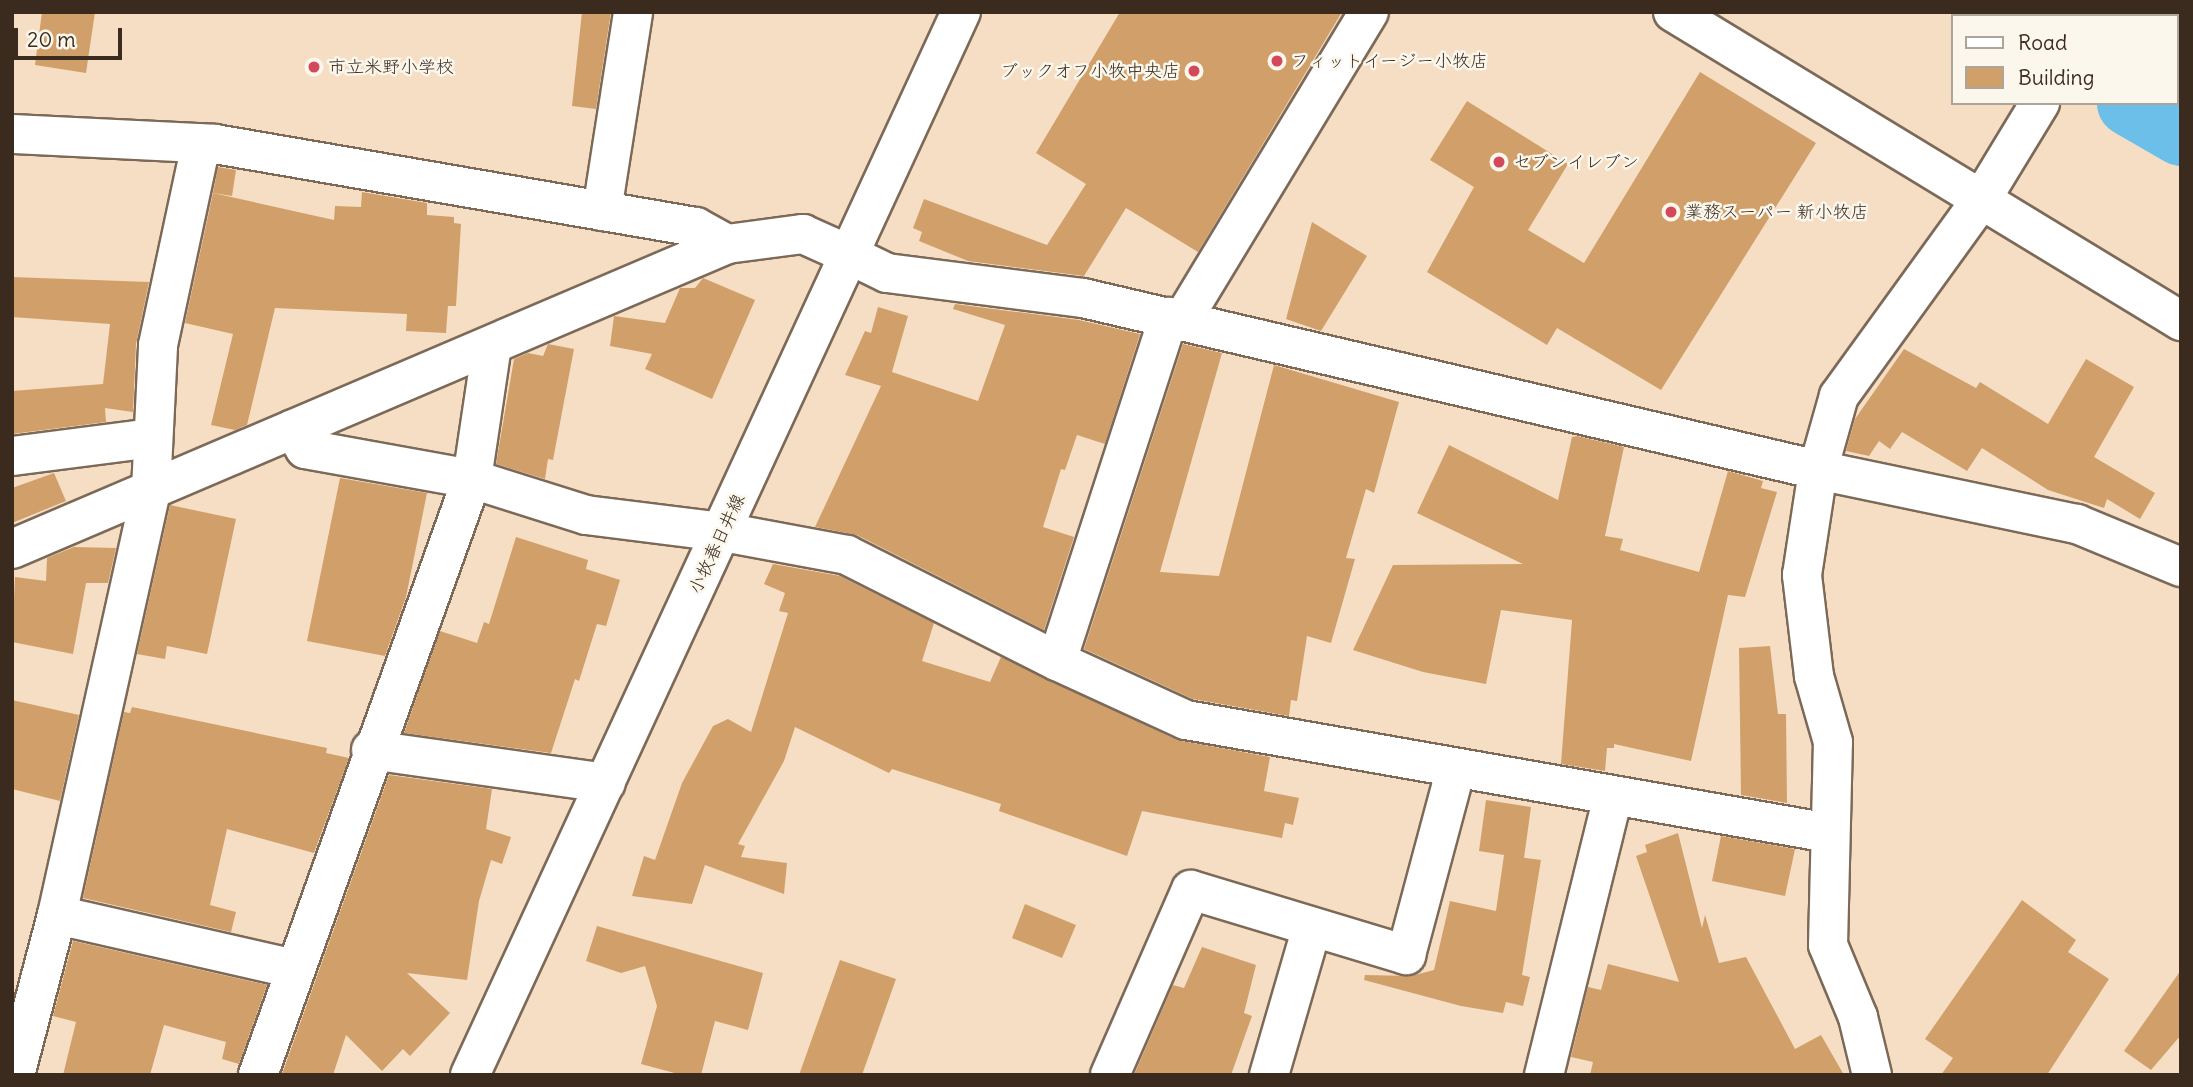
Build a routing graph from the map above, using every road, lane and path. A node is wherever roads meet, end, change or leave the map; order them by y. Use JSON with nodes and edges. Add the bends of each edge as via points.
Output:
{"nodes":[{"id":1,"x":634,"y":12,"type":"edge"},
{"id":2,"x":961,"y":12,"type":"edge"},
{"id":3,"x":1369,"y":12,"type":"edge"},
{"id":4,"x":1673,"y":12,"type":"edge"},
{"id":5,"x":2039,"y":105,"type":"edge"},
{"id":6,"x":12,"y":134,"type":"edge"},
{"id":7,"x":201,"y":144,"type":"junction"},
{"id":8,"x":1980,"y":200,"type":"junction"},
{"id":9,"x":602,"y":211,"type":"junction"},
{"id":10,"x":727,"y":244,"type":"junction"},
{"id":11,"x":852,"y":256,"type":"junction"},
{"id":12,"x":1176,"y":318,"type":"junction"},
{"id":13,"x":2181,"y":321,"type":"edge"},
{"id":14,"x":492,"y":345,"type":"junction"},
{"id":15,"x":293,"y":429,"type":"junction"},
{"id":16,"x":152,"y":438,"type":"junction"},
{"id":17,"x":12,"y":456,"type":"edge"},
{"id":18,"x":1818,"y":470,"type":"junction"},
{"id":19,"x":472,"y":479,"type":"junction"},
{"id":20,"x":151,"y":490,"type":"junction"},
{"id":21,"x":723,"y":532,"type":"junction"},
{"id":22,"x":12,"y":549,"type":"edge"},
{"id":23,"x":2181,"y":567,"type":"edge"},
{"id":24,"x":1057,"y":662,"type":"junction"},
{"id":25,"x":371,"y":751,"type":"junction"},
{"id":26,"x":1456,"y":769,"type":"junction"},
{"id":27,"x":606,"y":783,"type":"junction"},
{"id":28,"x":1613,"y":797,"type":"junction"},
{"id":29,"x":1829,"y":834,"type":"junction"},
{"id":30,"x":57,"y":915,"type":"junction"},
{"id":31,"x":1312,"y":927,"type":"junction"},
{"id":32,"x":295,"y":969,"type":"junction"},
{"id":33,"x":15,"y":1075,"type":"edge"},
{"id":34,"x":258,"y":1075,"type":"edge"},
{"id":35,"x":470,"y":1075,"type":"edge"},
{"id":36,"x":1110,"y":1075,"type":"edge"},
{"id":37,"x":1269,"y":1075,"type":"edge"},
{"id":38,"x":1544,"y":1075,"type":"edge"},
{"id":39,"x":1872,"y":1075,"type":"edge"}],
"edges":[{"from":1,"to":9,"type":"street"},
{"from":2,"to":11,"type":"street","name":"小牧春日井線"},
{"from":3,"to":12,"type":"street"},
{"from":4,"to":8,"type":"street"},
{"from":5,"to":8,"type":"street"},
{"from":6,"to":7,"type":"street"},
{"from":7,"to":9,"type":"street"},
{"from":7,"to":16,"type":"street","via":[[158,345]]},
{"from":8,"to":13,"type":"street"},
{"from":8,"to":18,"type":"street","via":[[1839,396]]},
{"from":9,"to":10,"type":"street","via":[[696,227]]},
{"from":10,"to":11,"type":"street","via":[[803,234]]},
{"from":10,"to":14,"type":"street"},
{"from":11,"to":12,"type":"street","via":[[887,273],[1083,298]]},
{"from":11,"to":21,"type":"street","name":"小牧春日井線"},
{"from":12,"to":18,"type":"street"},
{"from":12,"to":24,"type":"street"},
{"from":14,"to":15,"type":"street"},
{"from":14,"to":19,"type":"street"},
{"from":15,"to":19,"type":"street","via":[[305,449]]},
{"from":15,"to":20,"type":"street"},
{"from":16,"to":17,"type":"street"},
{"from":16,"to":20,"type":"street"},
{"from":18,"to":23,"type":"street","via":[[2077,524]]},
{"from":18,"to":29,"type":"street","via":[[1802,575],[1814,676],[1833,742]]},
{"from":19,"to":21,"type":"street","via":[[586,515]]},
{"from":19,"to":25,"type":"street"},
{"from":20,"to":22,"type":"street"},
{"from":20,"to":30,"type":"street"},
{"from":21,"to":24,"type":"street","via":[[847,555]]},
{"from":21,"to":27,"type":"street","name":"小牧春日井線"},
{"from":24,"to":26,"type":"street","via":[[1186,720]]},
{"from":25,"to":27,"type":"street"},
{"from":25,"to":32,"type":"street"},
{"from":26,"to":28,"type":"street"},
{"from":26,"to":31,"type":"street","via":[[1406,955]]},
{"from":27,"to":35,"type":"street","name":"小牧春日井線"},
{"from":28,"to":29,"type":"street"},
{"from":28,"to":38,"type":"street"},
{"from":29,"to":39,"type":"street","via":[[1828,945],[1858,1017]]},
{"from":30,"to":32,"type":"street"},
{"from":30,"to":33,"type":"street"},
{"from":31,"to":36,"type":"street","via":[[1191,890]]},
{"from":31,"to":37,"type":"street"},
{"from":32,"to":34,"type":"street"}]}
